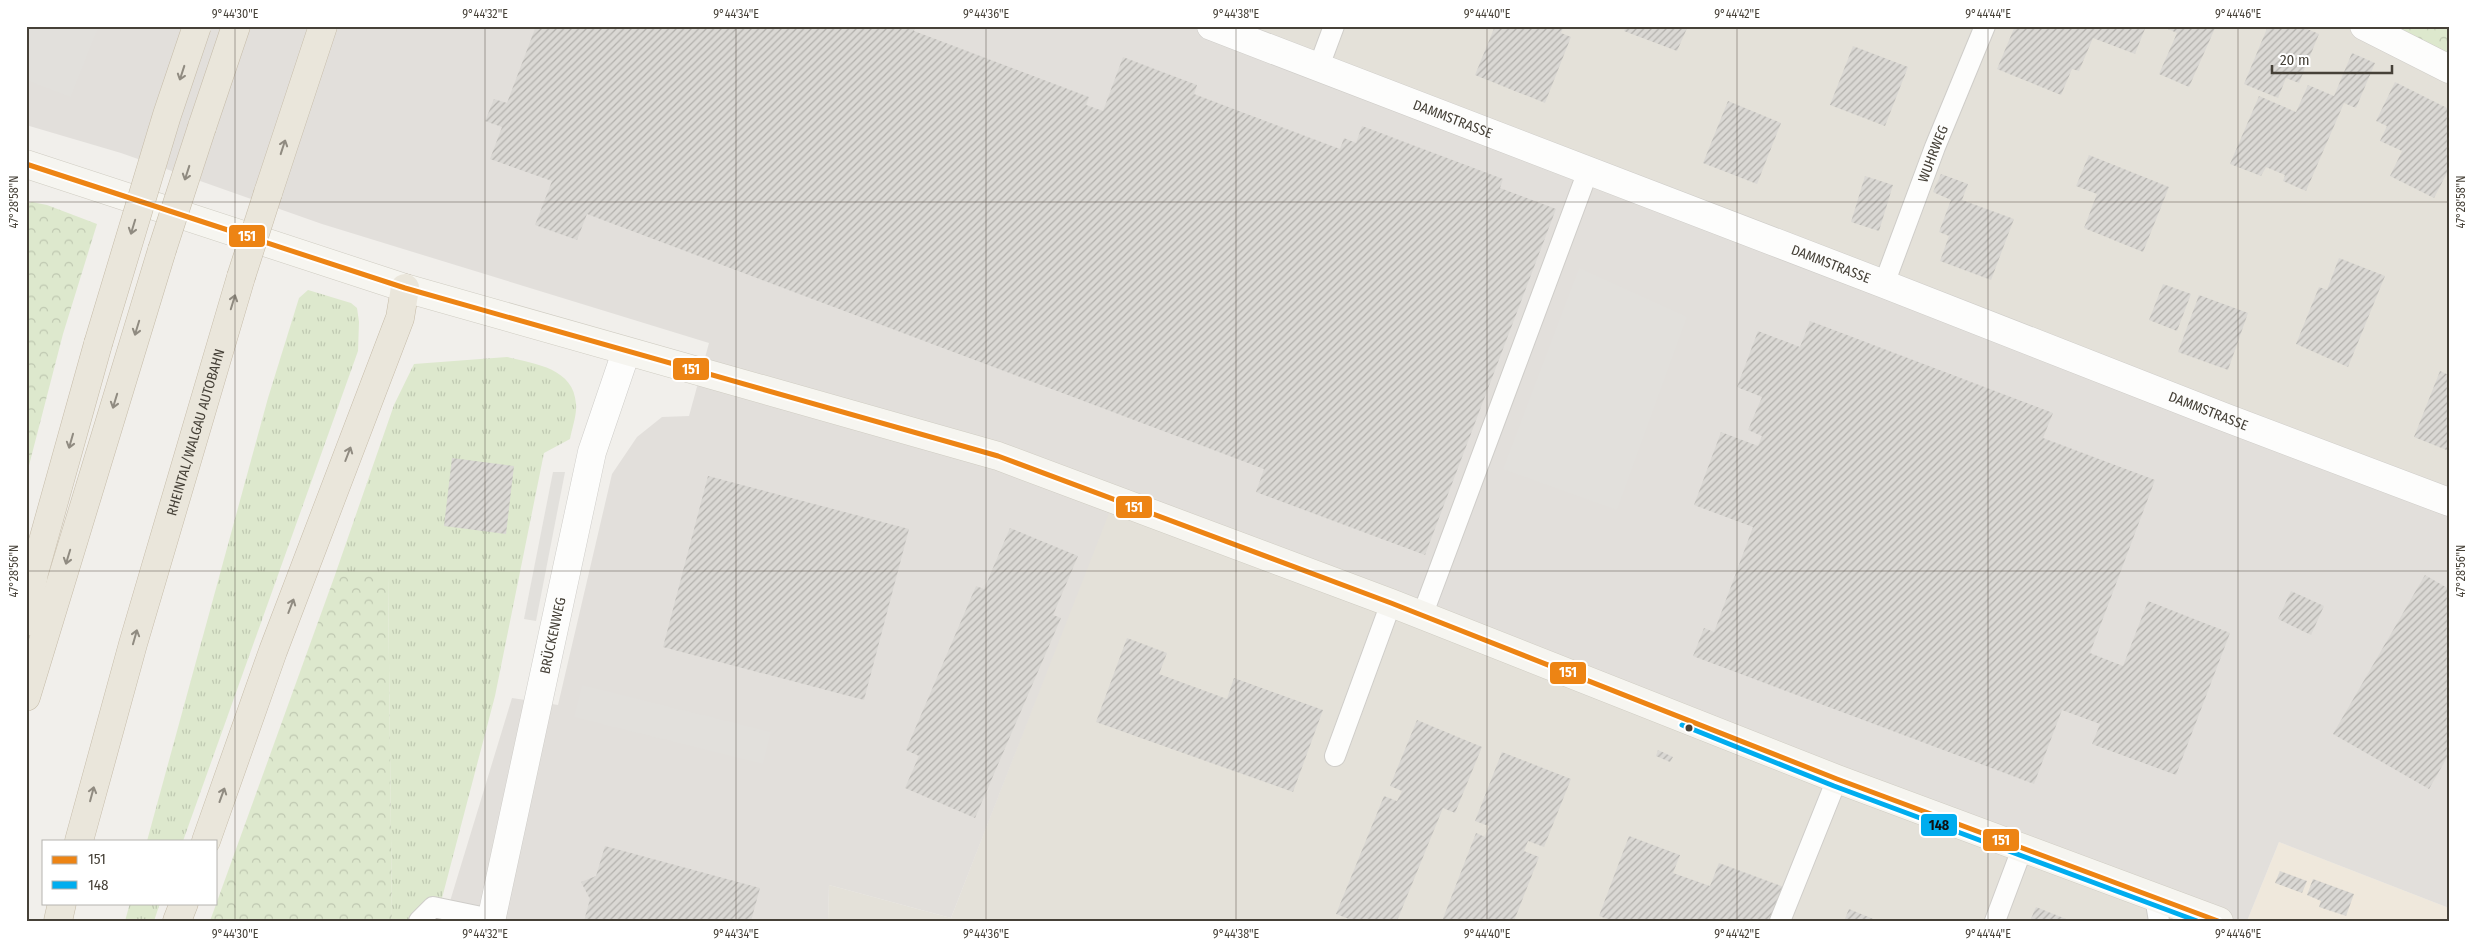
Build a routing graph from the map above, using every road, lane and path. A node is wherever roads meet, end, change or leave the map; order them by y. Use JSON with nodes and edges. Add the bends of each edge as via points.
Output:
{"nodes":[{"id":1,"x":197,"y":26,"type":"edge"},
{"id":2,"x":236,"y":26,"type":"edge"},
{"id":3,"x":323,"y":26,"type":"edge"},
{"id":4,"x":1211,"y":26,"type":"edge"},
{"id":5,"x":1334,"y":26,"type":"edge"},
{"id":6,"x":1985,"y":26,"type":"edge"},
{"id":7,"x":2364,"y":26,"type":"edge"},
{"id":8,"x":1318,"y":69,"type":"junction"},
{"id":9,"x":2449,"y":69,"type":"edge"},
{"id":10,"x":26,"y":164,"type":"edge"},
{"id":11,"x":1588,"y":171,"type":"junction"},
{"id":12,"x":1884,"y":284,"type":"junction"},
{"id":13,"x":405,"y":288,"type":"junction"},
{"id":14,"x":626,"y":352,"type":"junction"},
{"id":15,"x":2449,"y":502,"type":"edge"},
{"id":16,"x":1391,"y":603,"type":"junction"},
{"id":17,"x":1422,"y":616,"type":"junction"},
{"id":18,"x":26,"y":622,"type":"edge"},
{"id":19,"x":26,"y":697,"type":"edge"},
{"id":20,"x":1335,"y":756,"type":"dead end"},
{"id":21,"x":1837,"y":779,"type":"junction"},
{"id":22,"x":79,"y":840,"type":"edge"},
{"id":23,"x":206,"y":840,"type":"edge"},
{"id":24,"x":2022,"y":849,"type":"junction"},
{"id":25,"x":62,"y":904,"type":"edge"},
{"id":26,"x":184,"y":904,"type":"edge"},
{"id":27,"x":2157,"y":909,"type":"edge"},
{"id":28,"x":491,"y":920,"type":"edge"},
{"id":29,"x":58,"y":921,"type":"edge"},
{"id":30,"x":177,"y":921,"type":"edge"},
{"id":31,"x":419,"y":921,"type":"edge"},
{"id":32,"x":1780,"y":921,"type":"edge"},
{"id":33,"x":1995,"y":921,"type":"edge"},
{"id":34,"x":2219,"y":921,"type":"edge"}],
"edges":[{"from":1,"to":18,"type":"highway","one_way":true,"bridge":true,"via":[[98,344],[34,573]]},
{"from":2,"to":19,"type":"highway","one_way":true,"bridge":true,"via":[[129,355]]},
{"from":22,"to":3,"type":"highway","name":"RHEINTAL/WALGAU AUTOBAHN","one_way":true,"bridge":true,"via":[[210,380]]},
{"from":4,"to":8,"type":"street","name":"DAMMSTRASSE"},
{"from":5,"to":8,"type":"lane"},
{"from":6,"to":12,"type":"lane","name":"WUHRWEG"},
{"from":7,"to":9,"type":"street"},
{"from":8,"to":11,"type":"street","name":"DAMMSTRASSE"},
{"from":10,"to":13,"type":"main road"},
{"from":11,"to":12,"type":"street","name":"DAMMSTRASSE"},
{"from":11,"to":17,"type":"lane"},
{"from":12,"to":15,"type":"street","name":"DAMMSTRASSE"},
{"from":13,"to":14,"type":"main road"},
{"from":23,"to":13,"type":"highway","one_way":true,"via":[[273,651],[400,318]]},
{"from":14,"to":16,"type":"main road","via":[[998,456]]},
{"from":14,"to":28,"type":"street","name":"BRÜCKENWEG","via":[[592,452]]},
{"from":16,"to":17,"type":"main road"},
{"from":16,"to":20,"type":"lane"},
{"from":17,"to":21,"type":"main road"},
{"from":21,"to":24,"type":"main road"},
{"from":21,"to":32,"type":"lane"},
{"from":24,"to":27,"type":"main road"},
{"from":24,"to":33,"type":"lane"},
{"from":25,"to":29,"type":"highway"},
{"from":26,"to":30,"type":"highway"},
{"from":27,"to":34,"type":"main road"},
{"from":28,"to":31,"type":"lane","via":[[433,907]]}]}
